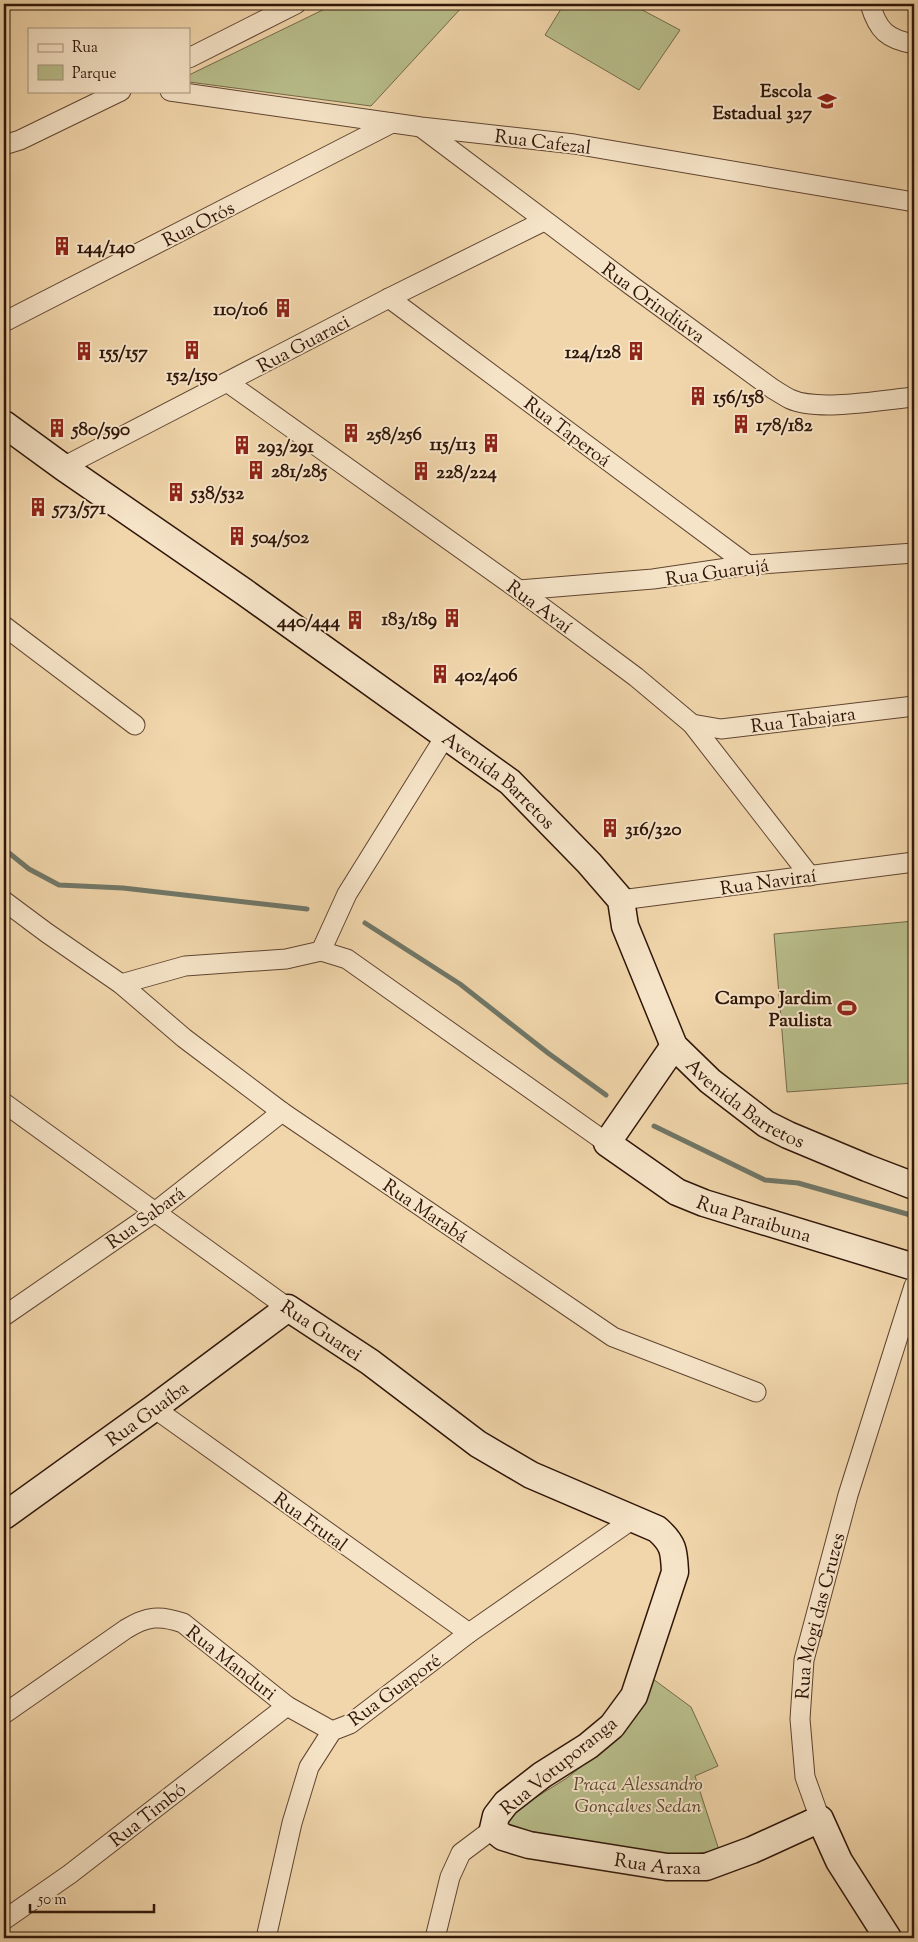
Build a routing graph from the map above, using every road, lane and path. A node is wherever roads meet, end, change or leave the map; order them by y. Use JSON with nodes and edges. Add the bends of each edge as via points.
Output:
{"nodes":[{"id":1,"x":296,"y":4,"type":"edge"},
{"id":2,"x":870,"y":4,"type":"edge"},
{"id":3,"x":914,"y":44,"type":"edge"},
{"id":4,"x":190,"y":57,"type":"edge"},
{"id":5,"x":119,"y":92,"type":"edge"},
{"id":6,"x":177,"y":92,"type":"edge"},
{"id":7,"x":392,"y":123,"type":"junction"},
{"id":8,"x":421,"y":127,"type":"junction"},
{"id":9,"x":4,"y":145,"type":"edge"},
{"id":10,"x":914,"y":202,"type":"edge"},
{"id":11,"x":544,"y":221,"type":"junction"},
{"id":12,"x":389,"y":298,"type":"junction"},
{"id":13,"x":4,"y":322,"type":"edge"},
{"id":14,"x":227,"y":382,"type":"junction"},
{"id":15,"x":914,"y":398,"type":"edge"},
{"id":16,"x":4,"y":424,"type":"edge"},
{"id":17,"x":63,"y":467,"type":"junction"},
{"id":18,"x":914,"y":553,"type":"edge"},
{"id":19,"x":748,"y":565,"type":"junction"},
{"id":20,"x":519,"y":590,"type":"junction"},
{"id":21,"x":4,"y":626,"type":"edge"},
{"id":22,"x":914,"y":706,"type":"edge"},
{"id":23,"x":692,"y":724,"type":"junction"},
{"id":24,"x":135,"y":725,"type":"dead end"},
{"id":25,"x":446,"y":735,"type":"junction"},
{"id":26,"x":914,"y":862,"type":"edge"},
{"id":27,"x":810,"y":876,"type":"junction"},
{"id":28,"x":621,"y":900,"type":"junction"},
{"id":29,"x":4,"y":901,"type":"edge"},
{"id":30,"x":321,"y":951,"type":"junction"},
{"id":31,"x":121,"y":984,"type":"junction"},
{"id":32,"x":674,"y":1046,"type":"junction"},
{"id":33,"x":8,"y":1111,"type":"edge"},
{"id":34,"x":282,"y":1112,"type":"junction"},
{"id":35,"x":607,"y":1143,"type":"junction"},
{"id":36,"x":914,"y":1186,"type":"edge"},
{"id":37,"x":155,"y":1212,"type":"junction"},
{"id":38,"x":914,"y":1267,"type":"edge"},
{"id":39,"x":914,"y":1286,"type":"edge"},
{"id":40,"x":288,"y":1308,"type":"junction"},
{"id":41,"x":4,"y":1316,"type":"edge"},
{"id":42,"x":756,"y":1392,"type":"dead end"},
{"id":43,"x":154,"y":1408,"type":"junction"},
{"id":44,"x":4,"y":1516,"type":"edge"},
{"id":45,"x":633,"y":1519,"type":"junction"},
{"id":46,"x":657,"y":1530,"type":"joint"},
{"id":47,"x":469,"y":1633,"type":"junction"},
{"id":48,"x":287,"y":1706,"type":"junction"},
{"id":49,"x":4,"y":1714,"type":"edge"},
{"id":50,"x":332,"y":1731,"type":"junction"},
{"id":51,"x":820,"y":1819,"type":"junction"},
{"id":52,"x":493,"y":1829,"type":"junction"},
{"id":53,"x":4,"y":1920,"type":"edge"},
{"id":54,"x":266,"y":1938,"type":"edge"},
{"id":55,"x":435,"y":1938,"type":"edge"},
{"id":56,"x":888,"y":1938,"type":"edge"}],
"edges":[{"from":1,"to":4,"type":"street"},
{"from":2,"to":3,"type":"street","via":[[875,19],[886,34],[898,41]]},
{"from":5,"to":9,"type":"street"},
{"from":6,"to":7,"type":"street","name":"Rua Cafezal"},
{"from":7,"to":8,"type":"street","name":"Rua Cafezal"},
{"from":7,"to":13,"type":"street","name":"Rua Orós"},
{"from":8,"to":10,"type":"street","name":"Rua Cafezal","via":[[574,144]]},
{"from":8,"to":11,"type":"street","name":"Rua Orindiúva"},
{"from":11,"to":12,"type":"street","name":"Rua Guaraci"},
{"from":11,"to":15,"type":"street","name":"Rua Orindiúva","via":[[791,400],[837,404]]},
{"from":12,"to":14,"type":"street","name":"Rua Guaraci"},
{"from":12,"to":19,"type":"street","name":"Rua Taperoá"},
{"from":14,"to":17,"type":"street","name":"Rua Guaraci"},
{"from":14,"to":20,"type":"street","name":"Rua Avaí"},
{"from":16,"to":17,"type":"street","name":"Avenida Barretos"},
{"from":17,"to":25,"type":"street","name":"Avenida Barretos"},
{"from":18,"to":19,"type":"street","name":"Rua Guarujá"},
{"from":19,"to":20,"type":"street","name":"Rua Guarujá","via":[[653,579]]},
{"from":20,"to":23,"type":"street","name":"Rua Avaí","via":[[636,677]]},
{"from":21,"to":24,"type":"street"},
{"from":22,"to":23,"type":"street","name":"Rua Tabajara","via":[[721,729]]},
{"from":23,"to":27,"type":"street","name":"Rua Avaí"},
{"from":25,"to":28,"type":"street","name":"Avenida Barretos","via":[[510,782]]},
{"from":25,"to":30,"type":"street","via":[[346,894]]},
{"from":26,"to":27,"type":"street","name":"Rua Naviraí"},
{"from":27,"to":28,"type":"street","name":"Rua Naviraí"},
{"from":28,"to":32,"type":"street","name":"Avenida Barretos","via":[[625,926]]},
{"from":29,"to":31,"type":"street","name":"Rua Marabá"},
{"from":30,"to":31,"type":"street","via":[[286,959],[185,966]]},
{"from":30,"to":35,"type":"street","via":[[348,959]]},
{"from":31,"to":34,"type":"street","name":"Rua Marabá","via":[[184,1038]]},
{"from":32,"to":35,"type":"street"},
{"from":32,"to":36,"type":"street","name":"Avenida Barretos","via":[[710,1081],[766,1124]]},
{"from":33,"to":37,"type":"street","name":"Rua Guarei"},
{"from":34,"to":37,"type":"street","name":"Rua Sabará"},
{"from":34,"to":42,"type":"street","name":"Rua Marabá","via":[[613,1337]]},
{"from":35,"to":38,"type":"street","name":"Rua Paraibuna","via":[[677,1192],[704,1203]]},
{"from":37,"to":40,"type":"street","name":"Rua Guarei"},
{"from":37,"to":41,"type":"street","name":"Rua Sabará"},
{"from":39,"to":51,"type":"street","name":"Rua Mogi das Cruzes","via":[[848,1495],[804,1660],[800,1719],[804,1767]]},
{"from":40,"to":43,"type":"street","name":"Rua Guaíba"},
{"from":40,"to":45,"type":"street","name":"Rua Guarei","via":[[370,1362],[478,1444],[531,1474]]},
{"from":43,"to":44,"type":"street","name":"Rua Guaíba"},
{"from":43,"to":47,"type":"street","name":"Rua Frutal"},
{"from":45,"to":46,"type":"street","name":"Rua Guarei"},
{"from":45,"to":47,"type":"street","name":"Rua Guaporé"},
{"from":46,"to":52,"type":"street","name":"Rua Votuporanga","via":[[668,1539],[674,1551],[675,1572],[634,1696],[612,1726],[506,1803],[496,1816]]},
{"from":47,"to":50,"type":"street","name":"Rua Guaporé","via":[[350,1724]]},
{"from":48,"to":49,"type":"street","name":"Rua Manduri","via":[[183,1623],[165,1617],[138,1622],[126,1629]]},
{"from":48,"to":50,"type":"street","name":"Rua Manduri"},
{"from":48,"to":53,"type":"street","name":"Rua Timbó","via":[[70,1874]]},
{"from":50,"to":54,"type":"street","name":"Rua Guaporé","via":[[309,1767],[292,1823]]},
{"from":51,"to":52,"type":"street","name":"Rua Araxa","via":[[706,1867],[667,1867],[529,1845],[503,1837]]},
{"from":51,"to":56,"type":"street","name":"Rua Mogi das Cruzes","via":[[839,1861]]},
{"from":52,"to":55,"type":"street","name":"Rua Votuporanga","via":[[461,1853],[450,1877]]}]}
